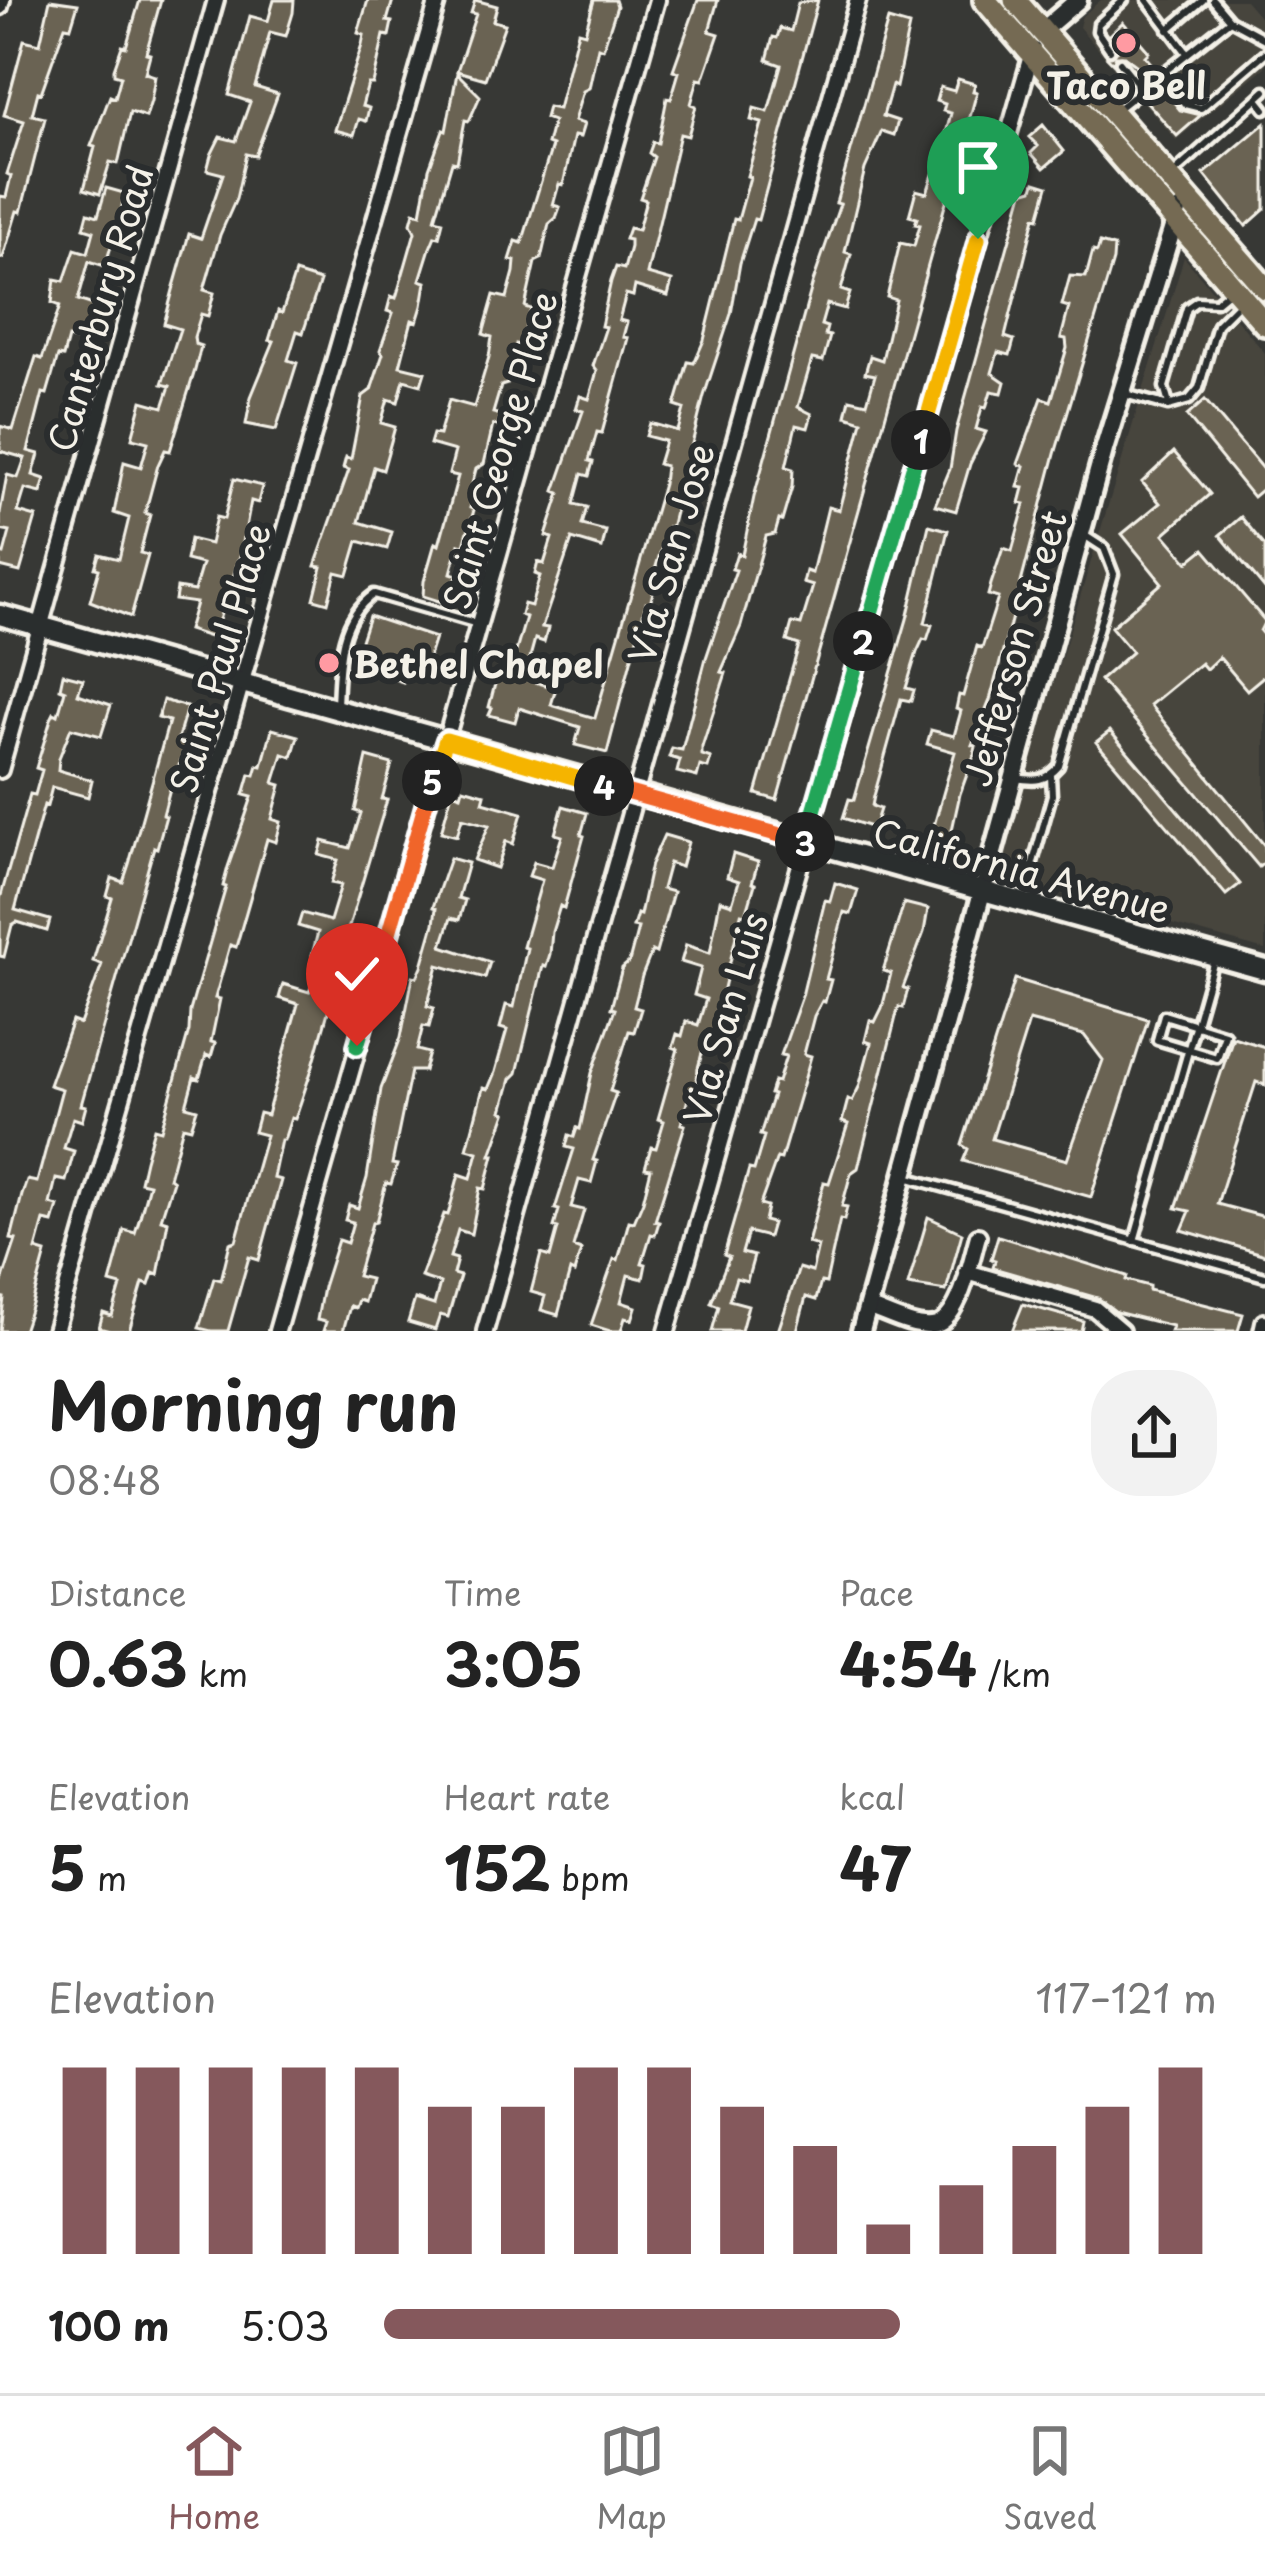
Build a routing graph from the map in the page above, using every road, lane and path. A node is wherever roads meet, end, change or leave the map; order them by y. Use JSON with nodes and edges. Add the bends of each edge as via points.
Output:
{"nodes":[{"id":1,"x":216,"y":0,"type":"edge"},
{"id":2,"x":438,"y":0,"type":"edge"},
{"id":3,"x":657,"y":0,"type":"edge"},
{"id":4,"x":858,"y":0,"type":"edge"},
{"id":5,"x":985,"y":0,"type":"edge"},
{"id":6,"x":1015,"y":0,"type":"edge"},
{"id":7,"x":1078,"y":0,"type":"edge"},
{"id":8,"x":1124,"y":0,"type":"edge"},
{"id":9,"x":1147,"y":0,"type":"edge"},
{"id":10,"x":1203,"y":0,"type":"edge"},
{"id":11,"x":1214,"y":0,"type":"edge"},
{"id":12,"x":1229,"y":20,"type":"junction"},
{"id":13,"x":1168,"y":30,"type":"junction"},
{"id":14,"x":1042,"y":32,"type":"junction"},
{"id":15,"x":1265,"y":39,"type":"edge"},
{"id":16,"x":1110,"y":50,"type":"dead end"},
{"id":17,"x":1187,"y":53,"type":"junction"},
{"id":18,"x":1265,"y":53,"type":"edge"},
{"id":19,"x":1030,"y":55,"type":"junction"},
{"id":20,"x":1120,"y":62,"type":"dead end"},
{"id":21,"x":1161,"y":74,"type":"junction"},
{"id":22,"x":1138,"y":92,"type":"junction"},
{"id":23,"x":1265,"y":92,"type":"edge"},
{"id":24,"x":1256,"y":99,"type":"junction"},
{"id":25,"x":1265,"y":109,"type":"edge"},
{"id":26,"x":1113,"y":112,"type":"junction"},
{"id":27,"x":1177,"y":185,"type":"junction"},
{"id":28,"x":1176,"y":219,"type":"junction"},
{"id":29,"x":1165,"y":254,"type":"junction"},
{"id":30,"x":1207,"y":255,"type":"junction"},
{"id":31,"x":1265,"y":288,"type":"edge"},
{"id":32,"x":1239,"y":293,"type":"junction"},
{"id":33,"x":1265,"y":324,"type":"edge"},
{"id":34,"x":1122,"y":392,"type":"junction"},
{"id":35,"x":1172,"y":406,"type":"junction"},
{"id":36,"x":1080,"y":532,"type":"junction"},
{"id":37,"x":0,"y":615,"type":"edge"},
{"id":38,"x":481,"y":625,"type":"junction"},
{"id":39,"x":41,"y":627,"type":"junction"},
{"id":40,"x":244,"y":684,"type":"junction"},
{"id":41,"x":336,"y":710,"type":"junction"},
{"id":42,"x":446,"y":740,"type":"junction"},
{"id":43,"x":0,"y":770,"type":"edge"},
{"id":44,"x":1051,"y":776,"type":"junction"},
{"id":45,"x":1012,"y":777,"type":"junction"},
{"id":46,"x":633,"y":795,"type":"junction"},
{"id":47,"x":804,"y":843,"type":"junction"},
{"id":48,"x":1032,"y":866,"type":"dead end"},
{"id":49,"x":980,"y":890,"type":"junction"},
{"id":50,"x":1215,"y":956,"type":"junction"},
{"id":51,"x":1265,"y":970,"type":"edge"},
{"id":52,"x":1195,"y":1025,"type":"junction"},
{"id":53,"x":1188,"y":1050,"type":"junction"},
{"id":54,"x":903,"y":1176,"type":"junction"},
{"id":55,"x":978,"y":1236,"type":"dead end"},
{"id":56,"x":1134,"y":1241,"type":"junction"},
{"id":57,"x":967,"y":1272,"type":"junction"},
{"id":58,"x":1265,"y":1277,"type":"edge"},
{"id":59,"x":867,"y":1307,"type":"junction"},
{"id":60,"x":1264,"y":1322,"type":"edge"},
{"id":61,"x":55,"y":1331,"type":"edge"},
{"id":62,"x":277,"y":1331,"type":"edge"},
{"id":63,"x":485,"y":1331,"type":"edge"},
{"id":64,"x":667,"y":1331,"type":"edge"},
{"id":65,"x":861,"y":1331,"type":"edge"},
{"id":66,"x":1121,"y":1331,"type":"edge"},
{"id":67,"x":1262,"y":1331,"type":"edge"}],
"edges":[{"from":1,"to":39,"type":"street","name":"Canterbury Road"},
{"from":2,"to":40,"type":"street","name":"Saint Paul Place"},
{"from":3,"to":38,"type":"street","name":"Saint George Place"},
{"from":4,"to":46,"type":"street","name":"Via San Jose"},
{"from":5,"to":19,"type":"main road"},
{"from":6,"to":14,"type":"main road"},
{"from":7,"to":14,"type":"street"},
{"from":8,"to":16,"type":"lane","via":[[1098,24]]},
{"from":9,"to":13,"type":"lane"},
{"from":10,"to":13,"type":"lane"},
{"from":11,"to":12,"type":"lane"},
{"from":12,"to":15,"type":"lane"},
{"from":12,"to":17,"type":"lane"},
{"from":13,"to":17,"type":"lane"},
{"from":14,"to":19,"type":"street","name":"Via San Luis"},
{"from":14,"to":26,"type":"main road"},
{"from":17,"to":21,"type":"lane"},
{"from":18,"to":21,"type":"lane","via":[[1201,108],[1185,104]]},
{"from":19,"to":28,"type":"main road"},
{"from":19,"to":47,"type":"street","name":"Via San Luis"},
{"from":20,"to":22,"type":"lane"},
{"from":21,"to":22,"type":"lane"},
{"from":22,"to":26,"type":"lane"},
{"from":23,"to":24,"type":"lane"},
{"from":24,"to":25,"type":"lane"},
{"from":24,"to":27,"type":"lane"},
{"from":26,"to":27,"type":"main road"},
{"from":27,"to":28,"type":"street","name":"Jefferson Street"},
{"from":27,"to":31,"type":"main road"},
{"from":28,"to":29,"type":"street","name":"Jefferson Street"},
{"from":28,"to":30,"type":"main road"},
{"from":29,"to":30,"type":"street","via":[[1186,244]]},
{"from":29,"to":34,"type":"street","name":"Jefferson Street"},
{"from":30,"to":32,"type":"main road"},
{"from":32,"to":33,"type":"main road"},
{"from":32,"to":35,"type":"lane","via":[[1217,326],[1199,388]]},
{"from":32,"to":35,"type":"lane","via":[[1187,308],[1164,387]]},
{"from":34,"to":35,"type":"lane"},
{"from":34,"to":36,"type":"street","name":"Jefferson Street"},
{"from":36,"to":44,"type":"lane","via":[[1105,548],[1114,574]]},
{"from":36,"to":45,"type":"street","name":"Jefferson Street"},
{"from":37,"to":39,"type":"main road","name":"California Avenue"},
{"from":38,"to":41,"type":"lane","via":[[374,594],[353,608]]},
{"from":38,"to":42,"type":"street","name":"Saint George Place"},
{"from":39,"to":40,"type":"main road","name":"California Avenue"},
{"from":39,"to":43,"type":"street","name":"Canterbury Road"},
{"from":40,"to":41,"type":"main road","name":"California Avenue"},
{"from":40,"to":61,"type":"street","name":"Saint Paul Place"},
{"from":41,"to":42,"type":"main road","name":"California Avenue"},
{"from":42,"to":46,"type":"main road","name":"California Avenue"},
{"from":42,"to":62,"type":"street","name":"Saint George Place"},
{"from":44,"to":45,"type":"lane"},
{"from":44,"to":48,"type":"lane"},
{"from":45,"to":49,"type":"street","name":"Jefferson Street"},
{"from":46,"to":47,"type":"main road","name":"California Avenue"},
{"from":46,"to":63,"type":"street","name":"Via San Jose"},
{"from":47,"to":49,"type":"main road","name":"California Avenue"},
{"from":47,"to":64,"type":"street","name":"Via San Luis"},
{"from":49,"to":50,"type":"main road","name":"California Avenue"},
{"from":49,"to":54,"type":"street","name":"Jefferson Street"},
{"from":50,"to":51,"type":"main road","name":"California Avenue"},
{"from":50,"to":52,"type":"lane"},
{"from":52,"to":53,"type":"lane"},
{"from":52,"to":53,"type":"lane","via":[[1225,1034],[1217,1058]]},
{"from":52,"to":53,"type":"lane","via":[[1164,1016],[1156,1040]]},
{"from":53,"to":56,"type":"lane"},
{"from":54,"to":56,"type":"lane"},
{"from":54,"to":59,"type":"street","name":"Jefferson Street"},
{"from":55,"to":57,"type":"street"},
{"from":56,"to":58,"type":"lane"},
{"from":57,"to":59,"type":"street","via":[[955,1309],[939,1325]]},
{"from":57,"to":66,"type":"street","via":[[1094,1309]]},
{"from":59,"to":65,"type":"street","name":"Jefferson Street"},
{"from":60,"to":67,"type":"street"}]}
